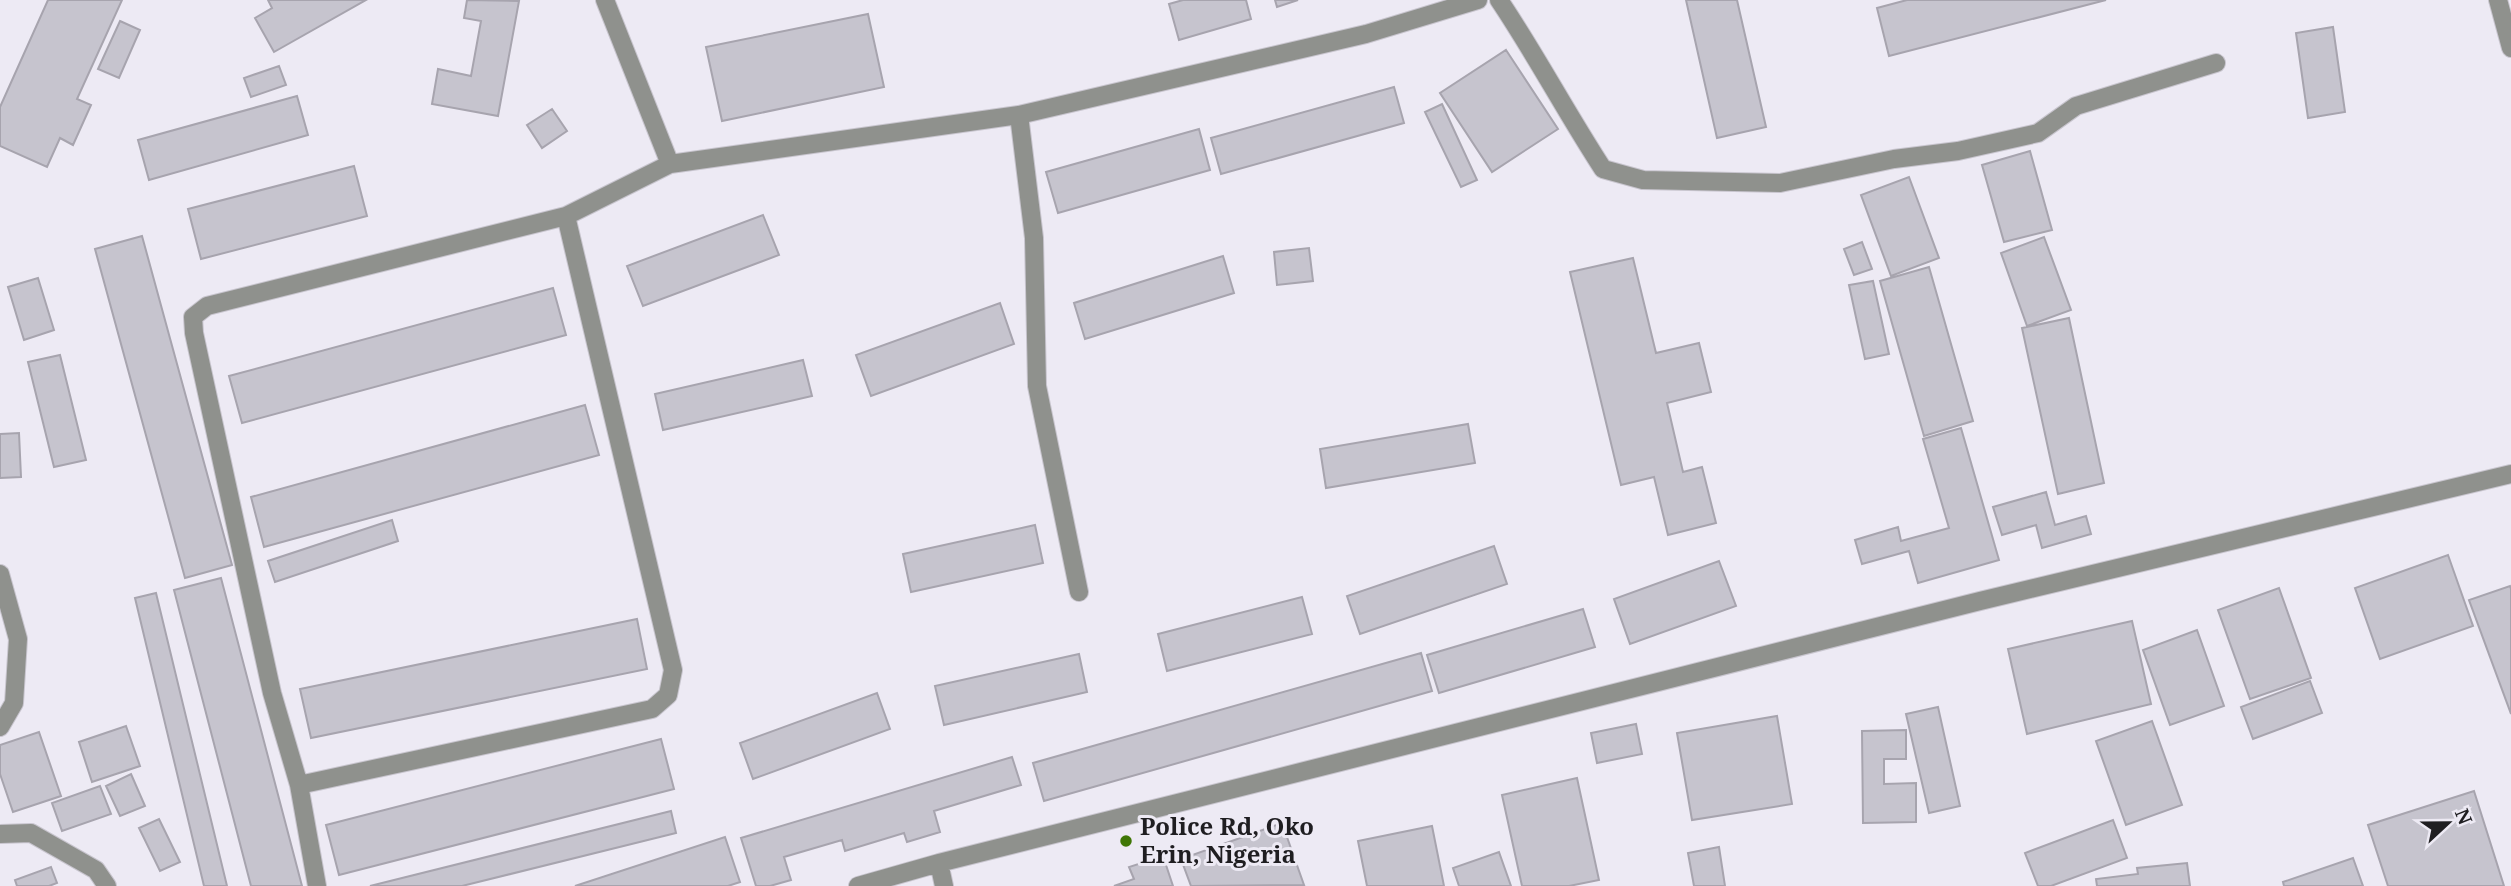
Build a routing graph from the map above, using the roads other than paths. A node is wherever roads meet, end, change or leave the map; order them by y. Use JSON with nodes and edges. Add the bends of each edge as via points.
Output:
{"nodes":[{"id":1,"x":605,"y":0,"type":"edge"},
{"id":2,"x":1478,"y":0,"type":"edge"},
{"id":3,"x":1499,"y":0,"type":"edge"},
{"id":4,"x":2498,"y":0,"type":"edge"},
{"id":5,"x":2511,"y":48,"type":"edge"},
{"id":6,"x":2216,"y":63,"type":"dead end"},
{"id":7,"x":1019,"y":115,"type":"junction"},
{"id":8,"x":670,"y":164,"type":"junction"},
{"id":9,"x":566,"y":216,"type":"junction"},
{"id":10,"x":2511,"y":474,"type":"edge"},
{"id":11,"x":0,"y":575,"type":"edge"},
{"id":12,"x":1079,"y":592,"type":"dead end"},
{"id":13,"x":0,"y":727,"type":"edge"},
{"id":14,"x":299,"y":785,"type":"junction"},
{"id":15,"x":0,"y":834,"type":"edge"},
{"id":16,"x":939,"y":863,"type":"junction"},
{"id":17,"x":107,"y":886,"type":"edge"},
{"id":18,"x":317,"y":886,"type":"edge"},
{"id":19,"x":858,"y":886,"type":"edge"},
{"id":20,"x":944,"y":886,"type":"edge"}],
"edges":[{"from":1,"to":8,"type":"street"},
{"from":2,"to":7,"type":"street","via":[[1366,34]]},
{"from":3,"to":6,"type":"street","via":[[1603,169],[1643,180],[1780,183],[1958,150],[2038,133],[2076,106]]},
{"from":4,"to":5,"type":"street"},
{"from":7,"to":8,"type":"street"},
{"from":7,"to":12,"type":"street","via":[[1034,238],[1037,386]]},
{"from":8,"to":9,"type":"street"},
{"from":9,"to":14,"type":"street","via":[[207,306],[193,317],[272,693]]},
{"from":9,"to":14,"type":"street","via":[[673,670],[668,695],[652,709]]},
{"from":10,"to":16,"type":"street","via":[[1980,601]]},
{"from":11,"to":13,"type":"street","via":[[19,639],[14,703]]},
{"from":14,"to":18,"type":"street"},
{"from":15,"to":17,"type":"street","via":[[31,833],[96,870]]},
{"from":16,"to":19,"type":"street"},
{"from":16,"to":20,"type":"street"}]}
